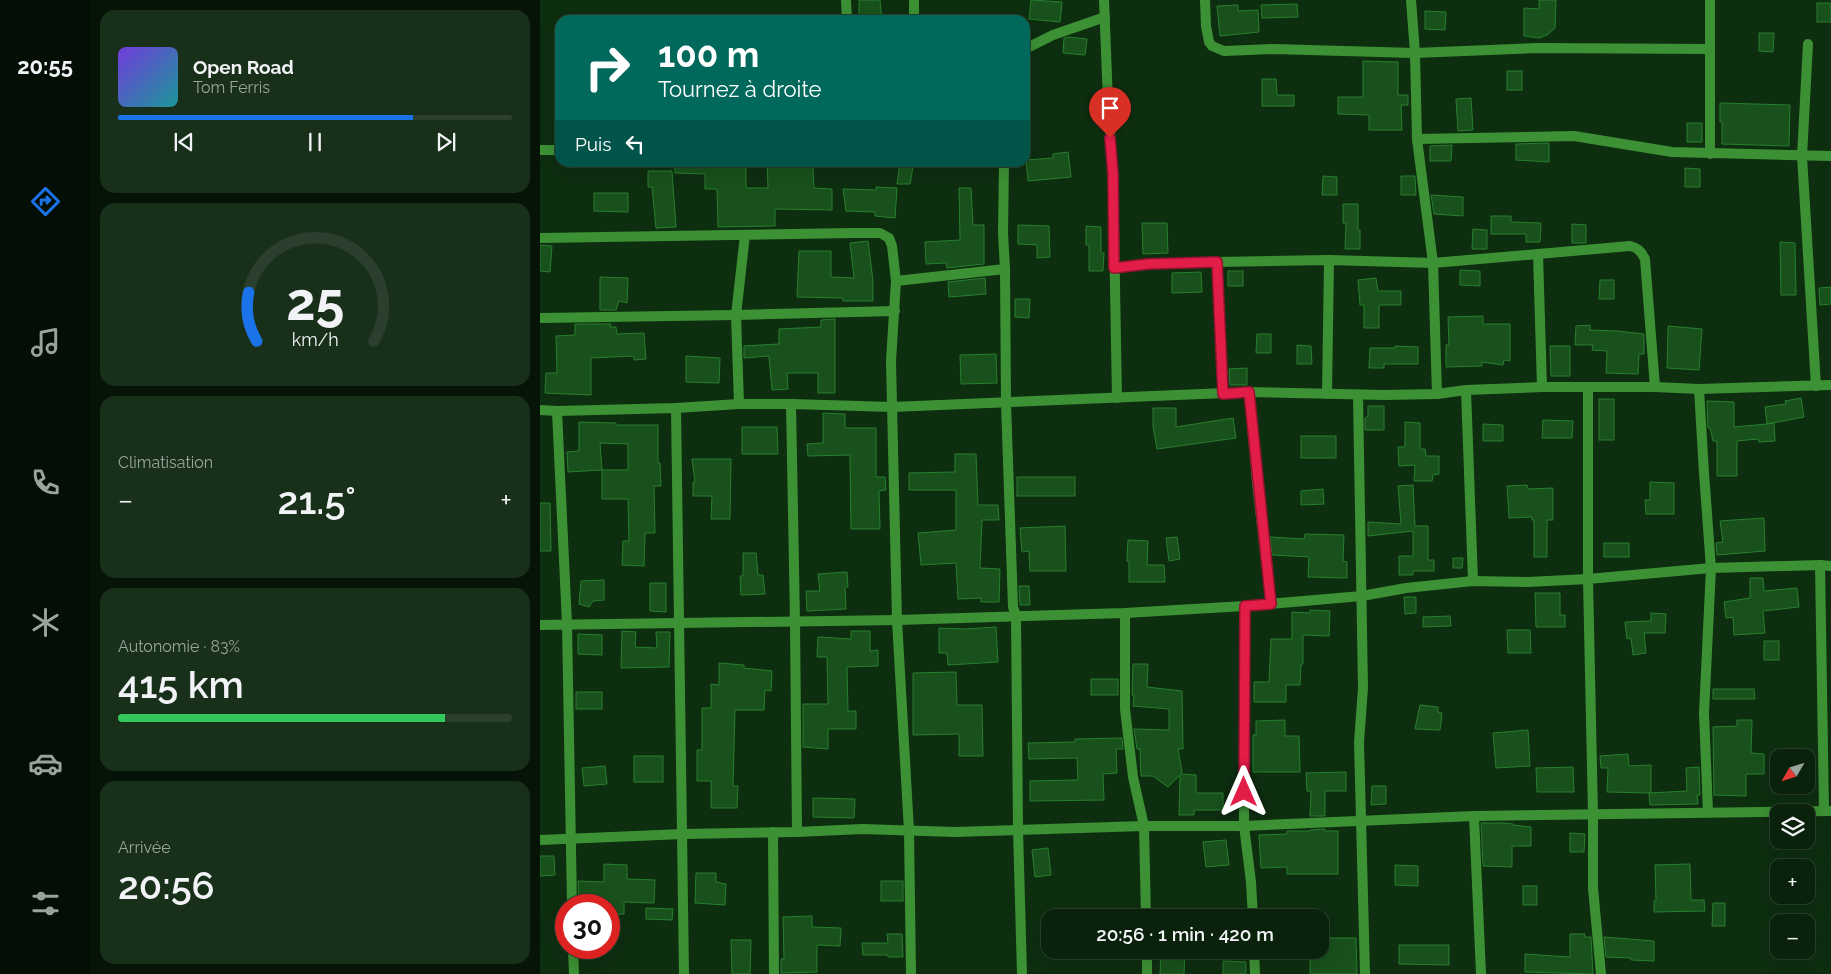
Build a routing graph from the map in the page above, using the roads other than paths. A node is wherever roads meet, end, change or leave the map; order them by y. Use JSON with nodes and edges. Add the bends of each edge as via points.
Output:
{"nodes":[{"id":1,"x":846,"y":0,"type":"edge"},
{"id":2,"x":914,"y":0,"type":"edge"},
{"id":3,"x":1104,"y":0,"type":"edge"},
{"id":4,"x":1205,"y":0,"type":"edge"},
{"id":5,"x":1411,"y":0,"type":"edge"},
{"id":6,"x":1710,"y":0,"type":"edge"},
{"id":7,"x":847,"y":15,"type":"edge"},
{"id":8,"x":914,"y":15,"type":"edge"},
{"id":9,"x":1105,"y":17,"type":"junction"},
{"id":10,"x":1808,"y":44,"type":"dead end"},
{"id":11,"x":1030,"y":46,"type":"edge"},
{"id":12,"x":1710,"y":49,"type":"junction"},
{"id":13,"x":1415,"y":53,"type":"junction"},
{"id":14,"x":1417,"y":140,"type":"junction"},
{"id":15,"x":540,"y":150,"type":"edge"},
{"id":16,"x":555,"y":150,"type":"edge"},
{"id":17,"x":1710,"y":154,"type":"junction"},
{"id":18,"x":1802,"y":156,"type":"junction"},
{"id":19,"x":1831,"y":156,"type":"edge"},
{"id":20,"x":1004,"y":167,"type":"edge"},
{"id":21,"x":745,"y":235,"type":"junction"},
{"id":22,"x":540,"y":238,"type":"edge"},
{"id":23,"x":1538,"y":254,"type":"junction"},
{"id":24,"x":1329,"y":260,"type":"junction"},
{"id":25,"x":1217,"y":262,"type":"junction"},
{"id":26,"x":1433,"y":263,"type":"junction"},
{"id":27,"x":1114,"y":268,"type":"junction"},
{"id":28,"x":1005,"y":269,"type":"junction"},
{"id":29,"x":896,"y":281,"type":"junction"},
{"id":30,"x":895,"y":311,"type":"junction"},
{"id":31,"x":736,"y":316,"type":"junction"},
{"id":32,"x":540,"y":318,"type":"edge"},
{"id":33,"x":1831,"y":385,"type":"edge"},
{"id":34,"x":1816,"y":386,"type":"junction"},
{"id":35,"x":1542,"y":387,"type":"junction"},
{"id":36,"x":1655,"y":387,"type":"junction"},
{"id":37,"x":1588,"y":388,"type":"junction"},
{"id":38,"x":1700,"y":389,"type":"junction"},
{"id":39,"x":1466,"y":390,"type":"junction"},
{"id":40,"x":1249,"y":392,"type":"junction"},
{"id":41,"x":1223,"y":394,"type":"junction"},
{"id":42,"x":1327,"y":394,"type":"junction"},
{"id":43,"x":1437,"y":394,"type":"junction"},
{"id":44,"x":1358,"y":395,"type":"junction"},
{"id":45,"x":1117,"y":398,"type":"junction"},
{"id":46,"x":1006,"y":403,"type":"junction"},
{"id":47,"x":739,"y":404,"type":"junction"},
{"id":48,"x":791,"y":404,"type":"junction"},
{"id":49,"x":892,"y":407,"type":"junction"},
{"id":50,"x":676,"y":408,"type":"junction"},
{"id":51,"x":540,"y":410,"type":"edge"},
{"id":52,"x":557,"y":411,"type":"junction"},
{"id":53,"x":1820,"y":566,"type":"junction"},
{"id":54,"x":1831,"y":566,"type":"edge"},
{"id":55,"x":1711,"y":568,"type":"junction"},
{"id":56,"x":1588,"y":579,"type":"junction"},
{"id":57,"x":1472,"y":581,"type":"junction"},
{"id":58,"x":1362,"y":596,"type":"junction"},
{"id":59,"x":1271,"y":604,"type":"junction"},
{"id":60,"x":1245,"y":606,"type":"junction"},
{"id":61,"x":1125,"y":613,"type":"junction"},
{"id":62,"x":1016,"y":616,"type":"junction"},
{"id":63,"x":897,"y":620,"type":"junction"},
{"id":64,"x":795,"y":622,"type":"junction"},
{"id":65,"x":679,"y":623,"type":"junction"},
{"id":66,"x":567,"y":624,"type":"junction"},
{"id":67,"x":540,"y":625,"type":"edge"},
{"id":68,"x":1828,"y":811,"type":"edge"},
{"id":69,"x":1708,"y":812,"type":"junction"},
{"id":70,"x":1593,"y":815,"type":"junction"},
{"id":71,"x":1474,"y":816,"type":"junction"},
{"id":72,"x":1361,"y":822,"type":"junction"},
{"id":73,"x":1144,"y":826,"type":"junction"},
{"id":74,"x":1244,"y":826,"type":"junction"},
{"id":75,"x":1018,"y":829,"type":"junction"},
{"id":76,"x":909,"y":831,"type":"junction"},
{"id":77,"x":773,"y":832,"type":"junction"},
{"id":78,"x":796,"y":832,"type":"junction"},
{"id":79,"x":683,"y":834,"type":"junction"},
{"id":80,"x":540,"y":840,"type":"edge"},
{"id":81,"x":570,"y":840,"type":"junction"},
{"id":82,"x":572,"y":894,"type":"edge"},
{"id":83,"x":1146,"y":909,"type":"edge"},
{"id":84,"x":1252,"y":909,"type":"edge"},
{"id":85,"x":573,"y":959,"type":"edge"},
{"id":86,"x":1147,"y":959,"type":"edge"},
{"id":87,"x":1254,"y":959,"type":"edge"},
{"id":88,"x":574,"y":974,"type":"edge"},
{"id":89,"x":684,"y":974,"type":"edge"},
{"id":90,"x":774,"y":974,"type":"edge"},
{"id":91,"x":911,"y":974,"type":"edge"},
{"id":92,"x":1022,"y":974,"type":"edge"},
{"id":93,"x":1147,"y":974,"type":"edge"},
{"id":94,"x":1255,"y":974,"type":"edge"},
{"id":95,"x":1365,"y":974,"type":"edge"},
{"id":96,"x":1481,"y":974,"type":"edge"},
{"id":97,"x":1601,"y":974,"type":"edge"}],
"edges":[{"from":1,"to":7,"type":"street"},
{"from":2,"to":8,"type":"street"},
{"from":3,"to":9,"type":"street"},
{"from":4,"to":13,"type":"street","via":[[1209,42],[1224,51]]},
{"from":5,"to":13,"type":"street"},
{"from":6,"to":12,"type":"street"},
{"from":9,"to":11,"type":"street"},
{"from":9,"to":27,"type":"street"},
{"from":10,"to":18,"type":"street"},
{"from":12,"to":13,"type":"street","via":[[1537,48]]},
{"from":12,"to":17,"type":"street"},
{"from":13,"to":14,"type":"street"},
{"from":14,"to":17,"type":"street","via":[[1574,136],[1672,152]]},
{"from":14,"to":26,"type":"street"},
{"from":15,"to":16,"type":"street"},
{"from":17,"to":18,"type":"street"},
{"from":18,"to":19,"type":"street"},
{"from":18,"to":34,"type":"street"},
{"from":20,"to":28,"type":"street","via":[[1002,233]]},
{"from":21,"to":22,"type":"street"},
{"from":21,"to":29,"type":"street","via":[[880,233],[892,246]]},
{"from":21,"to":31,"type":"street"},
{"from":23,"to":26,"type":"street"},
{"from":23,"to":35,"type":"street"},
{"from":23,"to":36,"type":"street","via":[[1630,246],[1642,252]]},
{"from":24,"to":25,"type":"street"},
{"from":24,"to":26,"type":"street"},
{"from":24,"to":42,"type":"street"},
{"from":25,"to":27,"type":"street"},
{"from":25,"to":41,"type":"street"},
{"from":26,"to":43,"type":"street"},
{"from":27,"to":45,"type":"street"},
{"from":28,"to":29,"type":"street"},
{"from":28,"to":46,"type":"street"},
{"from":29,"to":30,"type":"street"},
{"from":30,"to":31,"type":"street"},
{"from":30,"to":49,"type":"street"},
{"from":31,"to":32,"type":"street"},
{"from":31,"to":47,"type":"street"},
{"from":33,"to":34,"type":"street"},
{"from":34,"to":38,"type":"street"},
{"from":35,"to":37,"type":"street"},
{"from":35,"to":39,"type":"street"},
{"from":36,"to":37,"type":"street"},
{"from":36,"to":38,"type":"street"},
{"from":37,"to":56,"type":"street"},
{"from":38,"to":55,"type":"street"},
{"from":39,"to":43,"type":"street"},
{"from":39,"to":57,"type":"street"},
{"from":40,"to":41,"type":"street"},
{"from":40,"to":42,"type":"street"},
{"from":40,"to":59,"type":"street"},
{"from":41,"to":45,"type":"street"},
{"from":42,"to":44,"type":"street"},
{"from":43,"to":44,"type":"street"},
{"from":44,"to":58,"type":"street"},
{"from":45,"to":46,"type":"street"},
{"from":46,"to":49,"type":"street"},
{"from":46,"to":62,"type":"street","via":[[1013,607]]},
{"from":47,"to":48,"type":"street"},
{"from":47,"to":50,"type":"street"},
{"from":48,"to":49,"type":"street"},
{"from":48,"to":64,"type":"street"},
{"from":49,"to":63,"type":"street"},
{"from":50,"to":52,"type":"street"},
{"from":50,"to":65,"type":"street"},
{"from":51,"to":52,"type":"street"},
{"from":52,"to":66,"type":"street"},
{"from":53,"to":54,"type":"street"},
{"from":53,"to":55,"type":"street"},
{"from":53,"to":68,"type":"street"},
{"from":55,"to":56,"type":"street"},
{"from":55,"to":69,"type":"street","via":[[1704,713]]},
{"from":56,"to":57,"type":"street"},
{"from":56,"to":70,"type":"street"},
{"from":57,"to":58,"type":"street"},
{"from":58,"to":59,"type":"street"},
{"from":58,"to":72,"type":"street"},
{"from":59,"to":60,"type":"street"},
{"from":60,"to":61,"type":"street"},
{"from":60,"to":74,"type":"street"},
{"from":61,"to":62,"type":"street"},
{"from":61,"to":73,"type":"street","via":[[1125,709],[1133,777]]},
{"from":62,"to":63,"type":"street"},
{"from":62,"to":75,"type":"street"},
{"from":63,"to":64,"type":"street"},
{"from":63,"to":76,"type":"street"},
{"from":64,"to":65,"type":"street"},
{"from":64,"to":78,"type":"street"},
{"from":65,"to":66,"type":"street"},
{"from":65,"to":79,"type":"street"},
{"from":66,"to":67,"type":"street"},
{"from":66,"to":81,"type":"street"},
{"from":68,"to":69,"type":"street"},
{"from":69,"to":70,"type":"street"},
{"from":70,"to":71,"type":"street"},
{"from":70,"to":97,"type":"street","via":[[1593,888]]},
{"from":71,"to":72,"type":"street"},
{"from":71,"to":96,"type":"street"},
{"from":72,"to":74,"type":"street"},
{"from":72,"to":95,"type":"street"},
{"from":73,"to":74,"type":"street"},
{"from":73,"to":75,"type":"street"},
{"from":73,"to":83,"type":"street"},
{"from":74,"to":84,"type":"street"},
{"from":75,"to":76,"type":"street"},
{"from":75,"to":92,"type":"street"},
{"from":76,"to":78,"type":"street"},
{"from":76,"to":91,"type":"street"},
{"from":77,"to":78,"type":"street"},
{"from":77,"to":79,"type":"street"},
{"from":77,"to":90,"type":"street"},
{"from":79,"to":81,"type":"street"},
{"from":79,"to":89,"type":"street"},
{"from":80,"to":81,"type":"street"},
{"from":81,"to":82,"type":"street"},
{"from":85,"to":88,"type":"street"},
{"from":86,"to":93,"type":"street"},
{"from":87,"to":94,"type":"street"}]}
